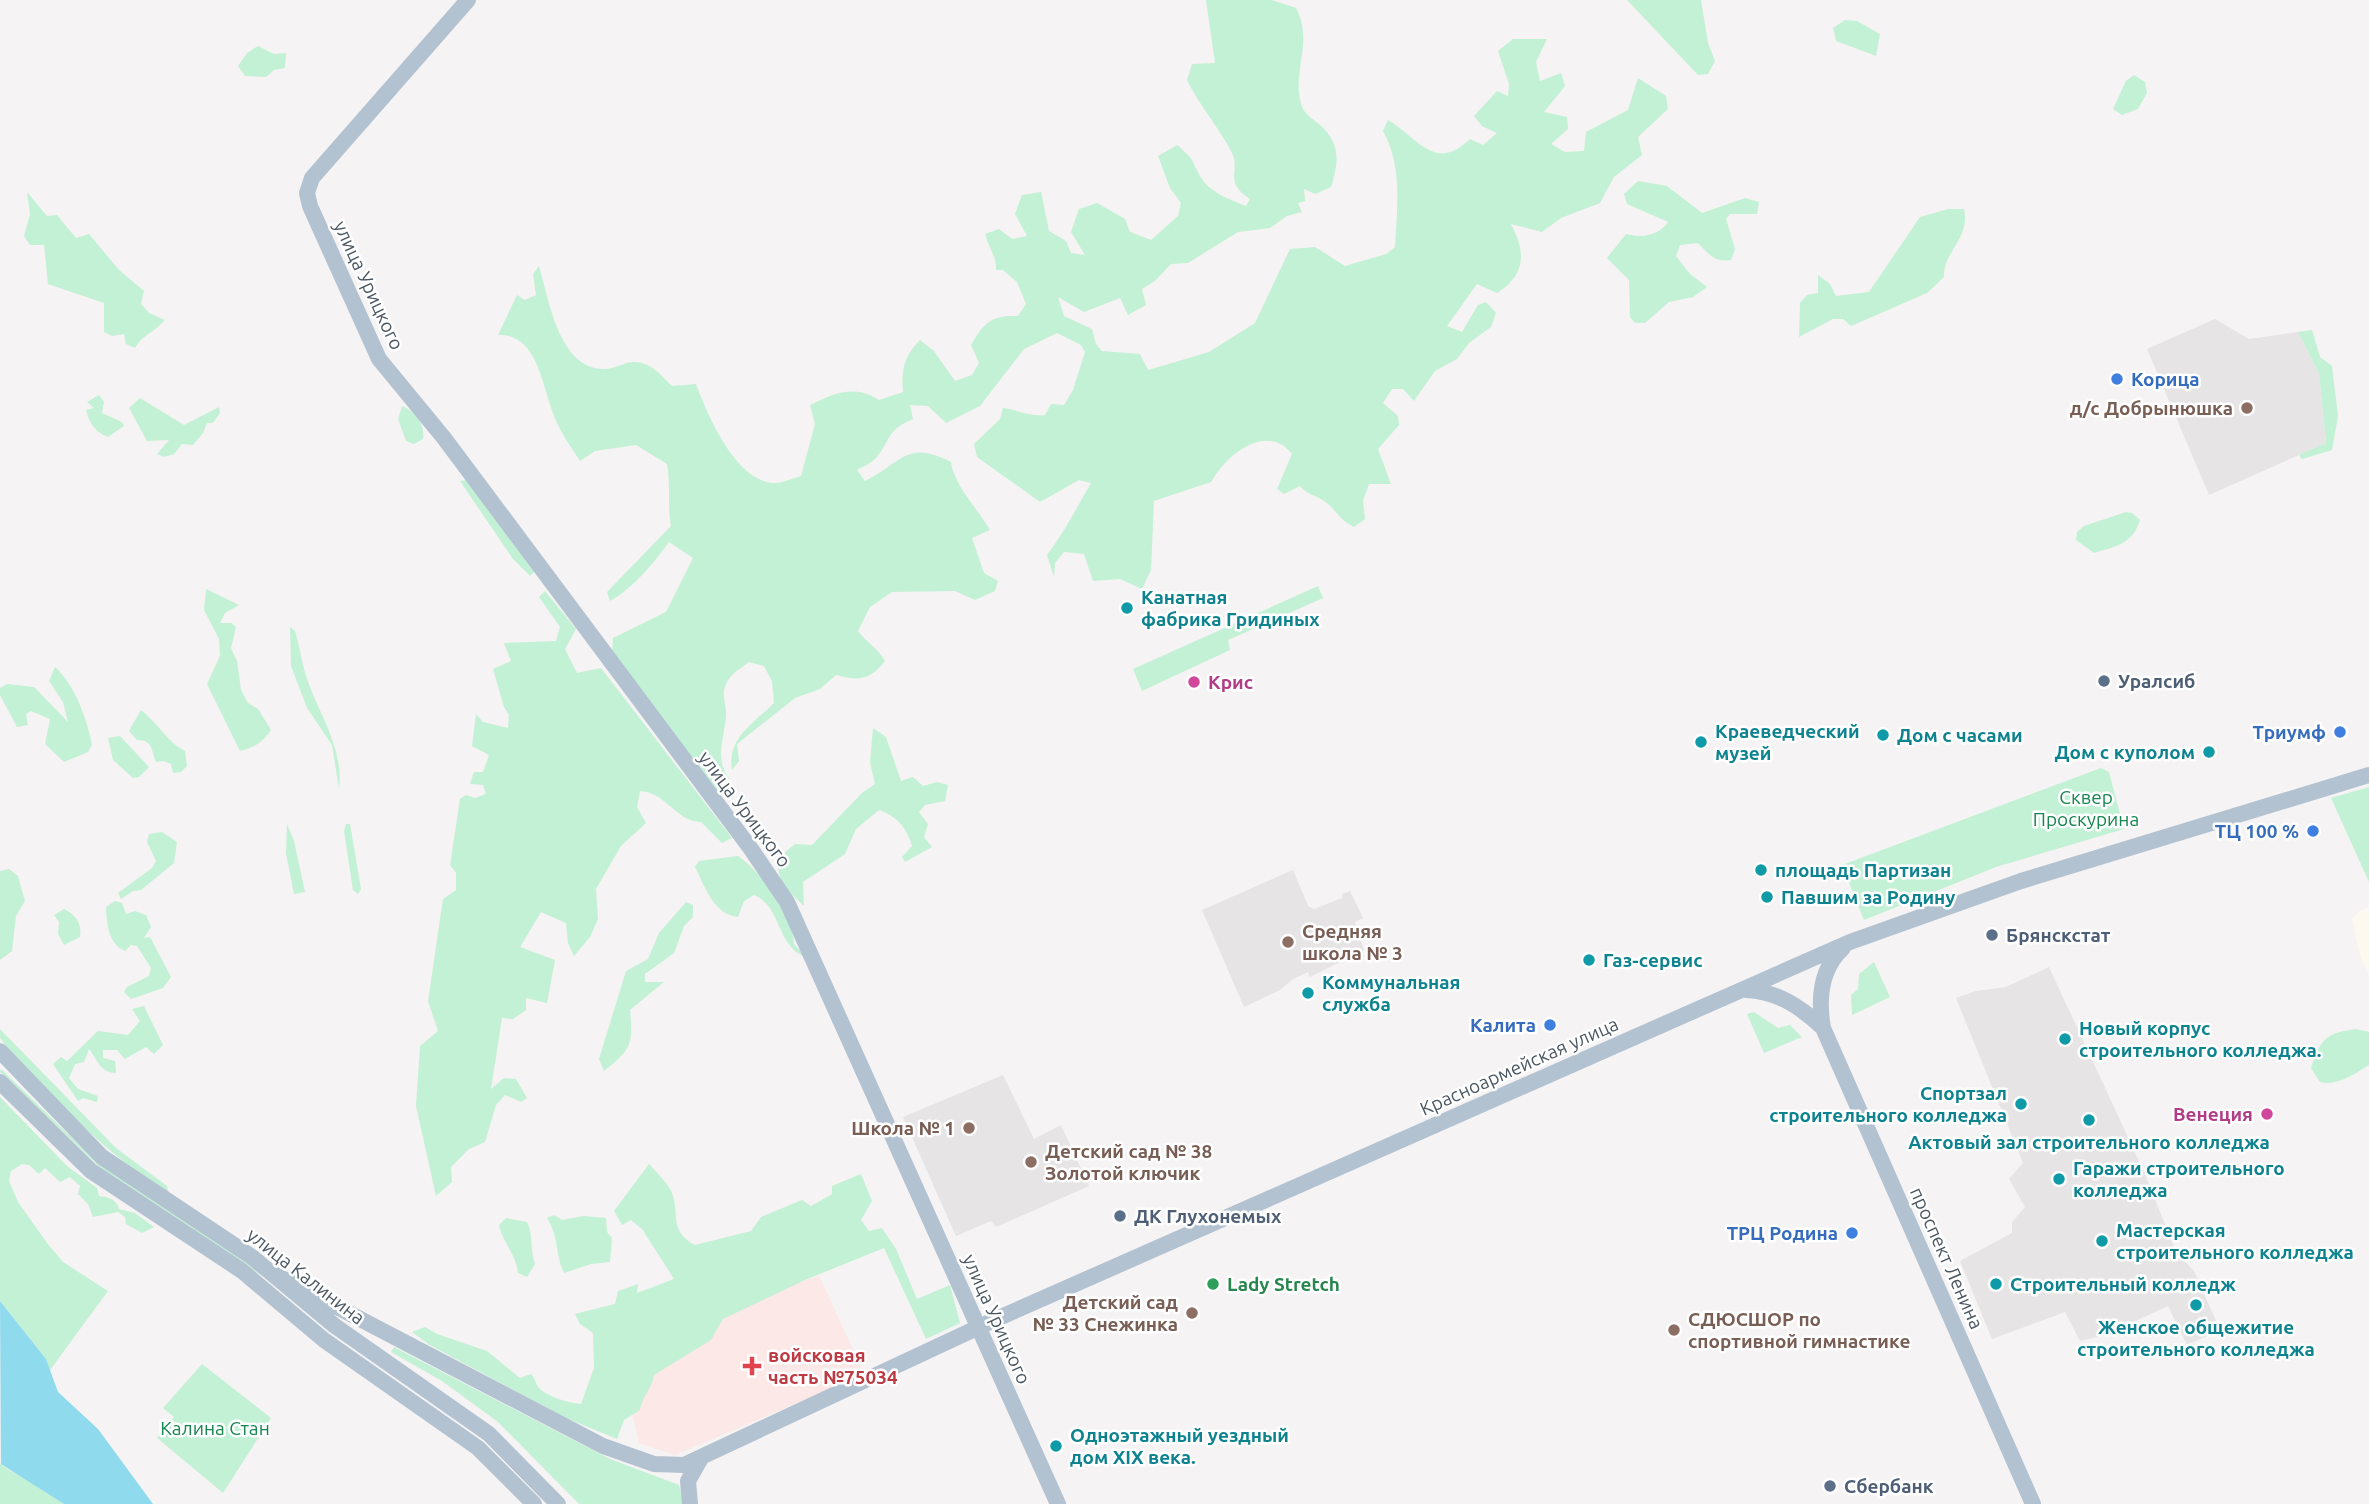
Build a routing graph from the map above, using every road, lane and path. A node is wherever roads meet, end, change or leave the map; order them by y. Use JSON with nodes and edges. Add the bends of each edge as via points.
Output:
{"nodes":[{"id":1,"x":468,"y":0,"type":"edge"},
{"id":2,"x":2369,"y":775,"type":"edge"},
{"id":3,"x":1850,"y":942,"type":"junction"},
{"id":4,"x":1742,"y":990,"type":"junction"},
{"id":5,"x":1823,"y":1028,"type":"junction"},
{"id":6,"x":0,"y":1051,"type":"edge"},
{"id":7,"x":0,"y":1082,"type":"edge"},
{"id":8,"x":274,"y":1274,"type":"junction"},
{"id":9,"x":978,"y":1328,"type":"junction"},
{"id":10,"x":708,"y":1452,"type":"junction"},
{"id":11,"x":534,"y":1504,"type":"edge"},
{"id":12,"x":558,"y":1504,"type":"edge"},
{"id":13,"x":690,"y":1504,"type":"edge"},
{"id":14,"x":1058,"y":1504,"type":"edge"},
{"id":15,"x":2033,"y":1504,"type":"edge"}],
"edges":[{"from":1,"to":9,"type":"main road","name":"улица Урицкого","via":[[312,178],[307,193],[379,359],[444,438],[787,902]]},
{"from":2,"to":3,"type":"main road","name":"Красноармейская улица","via":[[2010,885]]},
{"from":3,"to":4,"type":"main road","name":"Красноармейская улица"},
{"from":3,"to":5,"type":"main road","via":[[1834,957],[1823,982]]},
{"from":4,"to":5,"type":"main road","via":[[1785,998]]},
{"from":4,"to":9,"type":"main road","name":"Красноармейская улица"},
{"from":5,"to":15,"type":"main road","name":"проспект Ленина"},
{"from":6,"to":8,"type":"main road","name":"улица Калинина","via":[[102,1157]]},
{"from":7,"to":11,"type":"main road","name":"улица Калинина","via":[[91,1171],[249,1276],[324,1340],[478,1448]]},
{"from":8,"to":10,"type":"main road","name":"Красноармейская улица","via":[[614,1451],[666,1466],[684,1465]]},
{"from":8,"to":12,"type":"main road","name":"улица Калинина","via":[[345,1334],[489,1434]]},
{"from":9,"to":10,"type":"main road","name":"Красноармейская улица"},
{"from":9,"to":14,"type":"main road","name":"улица Урицкого"},
{"from":10,"to":13,"type":"main road","via":[[690,1473]]}]}
